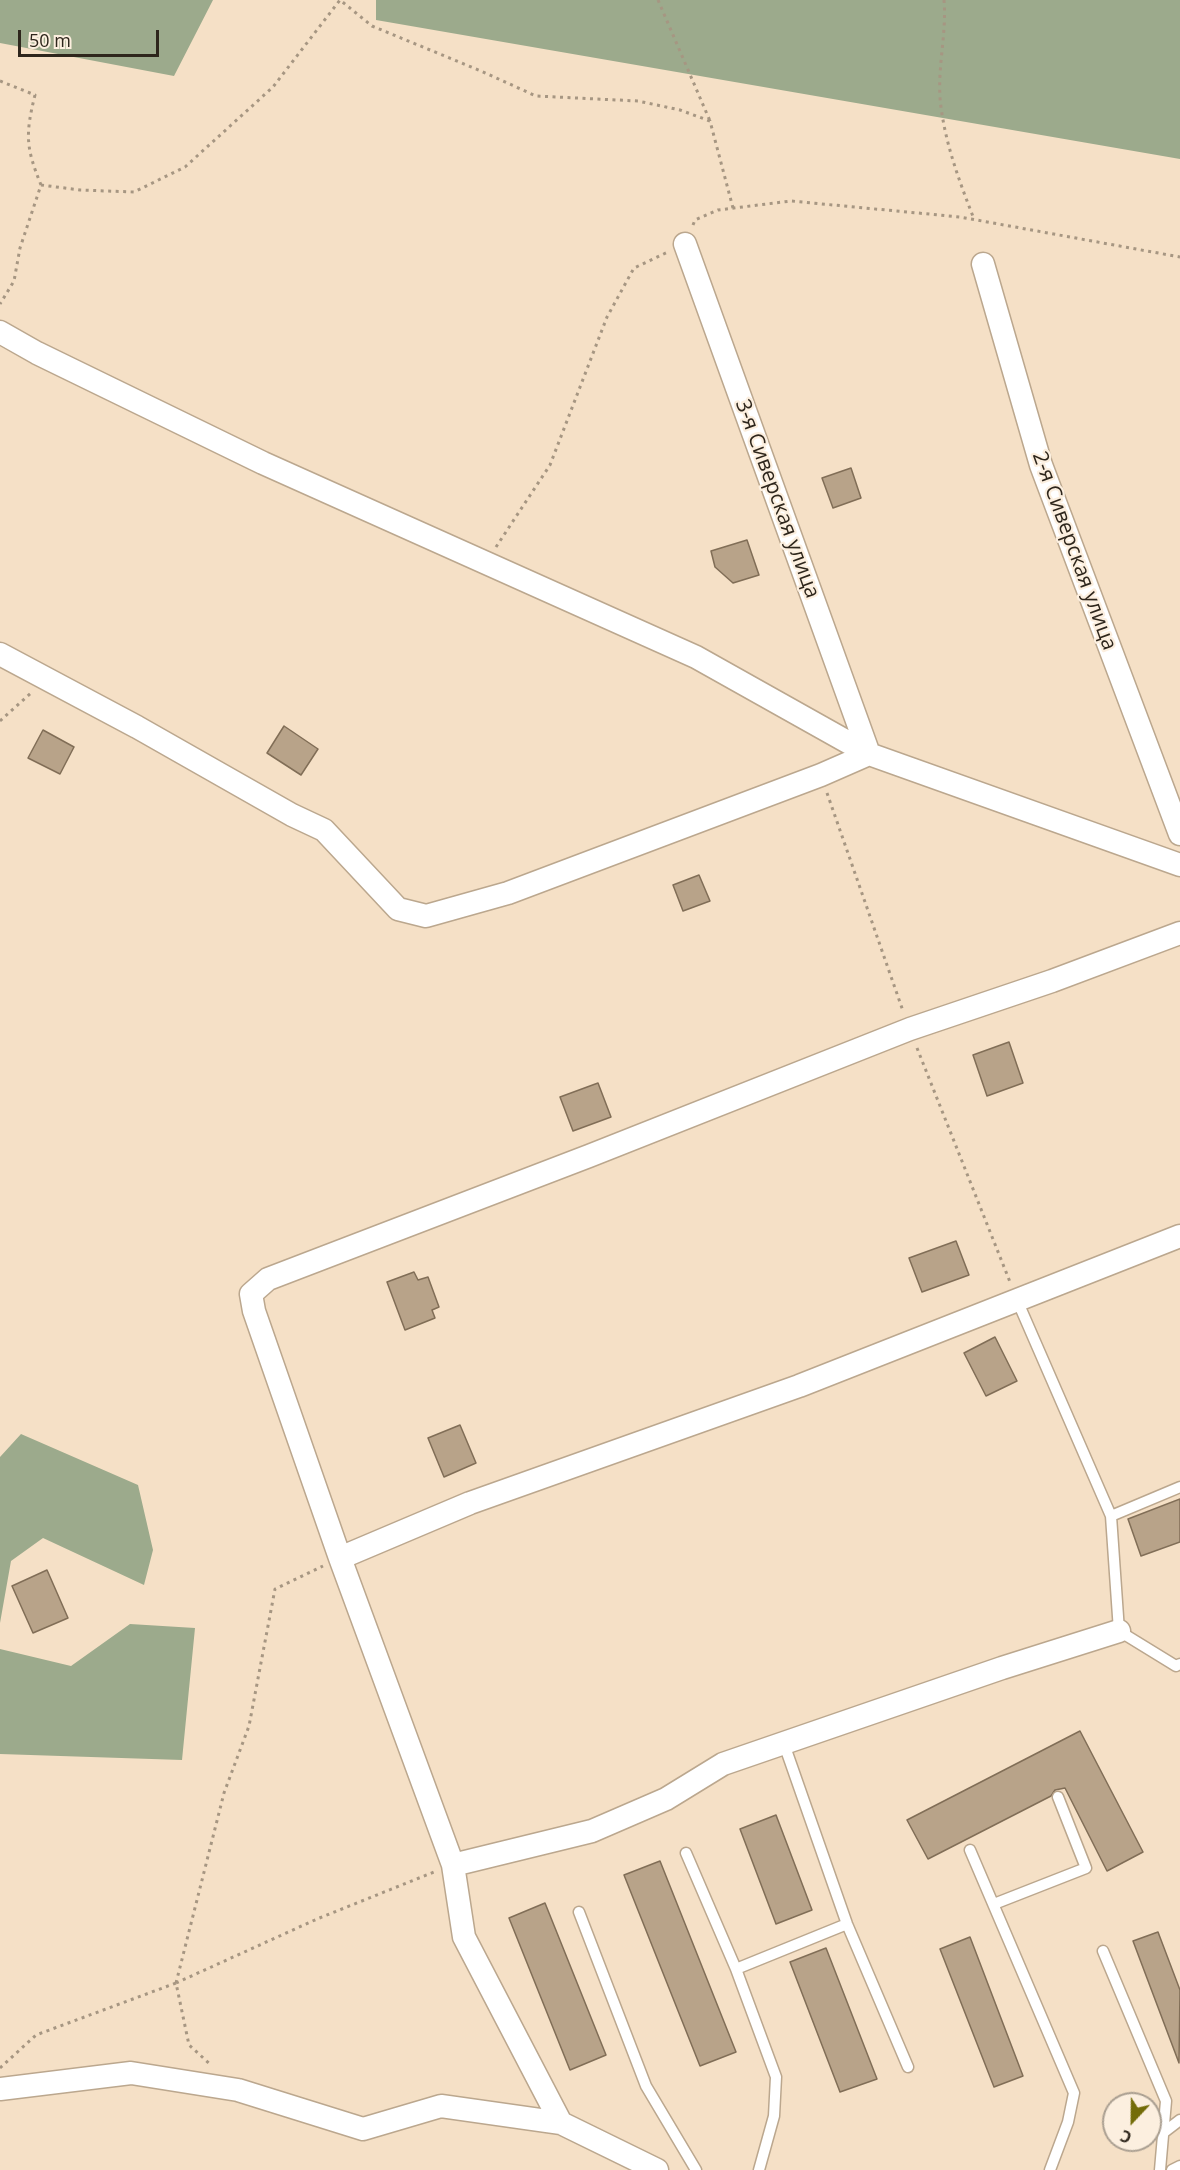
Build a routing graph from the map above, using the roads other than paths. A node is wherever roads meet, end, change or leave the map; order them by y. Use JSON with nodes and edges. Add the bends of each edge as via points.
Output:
{"nodes":[{"id":1,"x":685,"y":244,"type":"road end"},
{"id":2,"x":983,"y":264,"type":"dead end"},
{"id":3,"x":0,"y":332,"type":"edge"},
{"id":4,"x":0,"y":654,"type":"edge"},
{"id":5,"x":869,"y":754,"type":"junction"},
{"id":6,"x":1180,"y":834,"type":"edge"},
{"id":7,"x":1180,"y":865,"type":"edge"},
{"id":8,"x":1180,"y":933,"type":"edge"},
{"id":9,"x":1180,"y":1236,"type":"edge"},
{"id":10,"x":1017,"y":1300,"type":"junction"},
{"id":11,"x":1180,"y":1487,"type":"edge"},
{"id":12,"x":1110,"y":1515,"type":"junction"},
{"id":13,"x":339,"y":1558,"type":"junction"},
{"id":14,"x":1119,"y":1631,"type":"junction"},
{"id":15,"x":1179,"y":1669,"type":"edge"},
{"id":16,"x":784,"y":1744,"type":"junction"},
{"id":17,"x":1058,"y":1797,"type":"dead end"},
{"id":18,"x":969,"y":1850,"type":"dead end"},
{"id":19,"x":686,"y":1853,"type":"dead end"},
{"id":20,"x":453,"y":1864,"type":"junction"},
{"id":21,"x":994,"y":1904,"type":"junction"},
{"id":22,"x":579,"y":1912,"type":"dead end"},
{"id":23,"x":847,"y":1924,"type":"junction"},
{"id":24,"x":1103,"y":1951,"type":"dead end"},
{"id":25,"x":736,"y":1969,"type":"junction"},
{"id":26,"x":908,"y":2067,"type":"dead end"},
{"id":27,"x":0,"y":2089,"type":"edge"},
{"id":28,"x":1180,"y":2120,"type":"edge"},
{"id":29,"x":561,"y":2123,"type":"junction"},
{"id":30,"x":1163,"y":2133,"type":"junction"},
{"id":31,"x":1180,"y":2166,"type":"edge"},
{"id":32,"x":657,"y":2170,"type":"edge"},
{"id":33,"x":696,"y":2170,"type":"edge"},
{"id":34,"x":759,"y":2170,"type":"edge"},
{"id":35,"x":1050,"y":2170,"type":"edge"},
{"id":36,"x":1160,"y":2170,"type":"edge"},
{"id":37,"x":1172,"y":2170,"type":"edge"}],
"edges":[{"from":1,"to":5,"type":"street","name":"3-я Сиверская улица"},
{"from":2,"to":6,"type":"street","name":"2-я Сиверская улица","via":[[1041,465]]},
{"from":3,"to":5,"type":"street","via":[[263,463],[696,657]]},
{"from":4,"to":5,"type":"street","via":[[324,830],[398,909],[426,916],[508,893]]},
{"from":5,"to":7,"type":"street"},
{"from":8,"to":13,"type":"street","via":[[910,1029],[268,1279],[251,1294],[254,1311]]},
{"from":9,"to":10,"type":"street"},
{"from":10,"to":12,"type":"lane"},
{"from":10,"to":13,"type":"street","via":[[799,1386],[470,1503]]},
{"from":11,"to":12,"type":"lane"},
{"from":12,"to":14,"type":"lane"},
{"from":13,"to":20,"type":"street"},
{"from":14,"to":15,"type":"lane"},
{"from":14,"to":16,"type":"street"},
{"from":16,"to":20,"type":"street","via":[[723,1764],[666,1799],[592,1831]]},
{"from":16,"to":23,"type":"lane"},
{"from":17,"to":21,"type":"lane","via":[[1086,1868]]},
{"from":18,"to":21,"type":"lane"},
{"from":19,"to":25,"type":"lane"},
{"from":20,"to":29,"type":"street","via":[[464,1937]]},
{"from":21,"to":35,"type":"lane","via":[[1074,2092],[1068,2122]]},
{"from":22,"to":33,"type":"lane","via":[[646,2086]]},
{"from":23,"to":25,"type":"lane"},
{"from":23,"to":26,"type":"lane"},
{"from":24,"to":30,"type":"lane","via":[[1166,2101]]},
{"from":25,"to":34,"type":"lane","via":[[776,2076],[774,2116]]},
{"from":27,"to":29,"type":"street","via":[[131,2073],[238,2090],[363,2129],[441,2106]]},
{"from":28,"to":30,"type":"lane"},
{"from":29,"to":32,"type":"street"},
{"from":30,"to":36,"type":"lane"},
{"from":31,"to":37,"type":"lane"}]}
